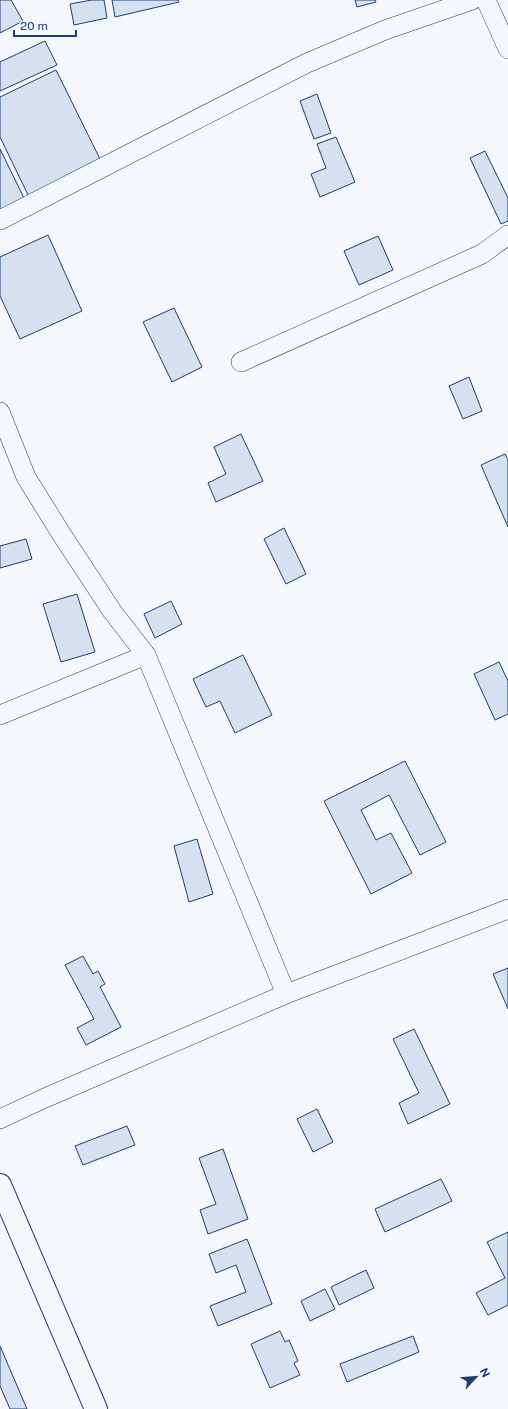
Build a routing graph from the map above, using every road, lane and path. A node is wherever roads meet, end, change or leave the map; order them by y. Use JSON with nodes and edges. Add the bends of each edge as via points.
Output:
{"nodes":[{"id":1,"x":472,"y":0,"type":"edge"},
{"id":2,"x":486,"y":0,"type":"edge"},
{"id":3,"x":508,"y":49,"type":"edge"},
{"id":4,"x":0,"y":220,"type":"edge"},
{"id":5,"x":508,"y":235,"type":"edge"},
{"id":6,"x":241,"y":362,"type":"dead end"},
{"id":7,"x":0,"y":412,"type":"edge"},
{"id":8,"x":146,"y":655,"type":"junction"},
{"id":9,"x":0,"y":715,"type":"edge"},
{"id":10,"x":508,"y":909,"type":"edge"},
{"id":11,"x":286,"y":994,"type":"junction"},
{"id":12,"x":0,"y":1119,"type":"edge"},
{"id":13,"x":0,"y":1185,"type":"edge"},
{"id":14,"x":96,"y":1409,"type":"edge"}],
"edges":[{"from":1,"to":4,"type":"street","via":[[385,30],[307,63]]},
{"from":2,"to":3,"type":"street"},
{"from":5,"to":6,"type":"street","via":[[482,254]]},
{"from":7,"to":8,"type":"street","via":[[26,477],[112,611]]},
{"from":8,"to":9,"type":"street"},
{"from":8,"to":11,"type":"street"},
{"from":10,"to":11,"type":"street"},
{"from":11,"to":12,"type":"street"},
{"from":13,"to":14,"type":"street"}]}
